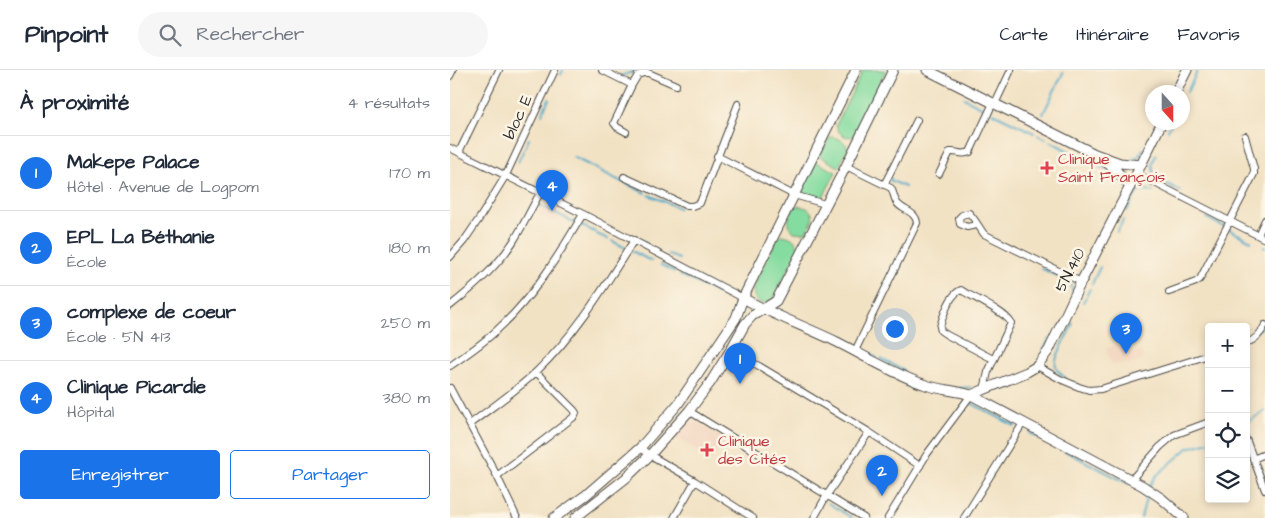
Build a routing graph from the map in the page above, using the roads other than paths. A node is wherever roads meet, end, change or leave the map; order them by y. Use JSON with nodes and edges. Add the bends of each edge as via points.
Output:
{"nodes":[{"id":1,"x":453,"y":70,"type":"edge"},
{"id":2,"x":499,"y":70,"type":"edge"},
{"id":3,"x":555,"y":70,"type":"edge"},
{"id":4,"x":602,"y":70,"type":"edge"},
{"id":5,"x":856,"y":70,"type":"edge"},
{"id":6,"x":893,"y":70,"type":"edge"},
{"id":7,"x":927,"y":70,"type":"edge"},
{"id":8,"x":1010,"y":70,"type":"edge"},
{"id":9,"x":1187,"y":70,"type":"edge"},
{"id":10,"x":450,"y":76,"type":"edge"},
{"id":11,"x":632,"y":85,"type":"junction"},
{"id":12,"x":676,"y":85,"type":"dead end"},
{"id":13,"x":1180,"y":85,"type":"edge"},
{"id":14,"x":994,"y":103,"type":"junction"},
{"id":15,"x":738,"y":104,"type":"dead end"},
{"id":16,"x":917,"y":120,"type":"dead end"},
{"id":17,"x":1158,"y":130,"type":"edge"},
{"id":18,"x":626,"y":132,"type":"dead end"},
{"id":19,"x":1245,"y":136,"type":"dead end"},
{"id":20,"x":450,"y":148,"type":"edge"},
{"id":21,"x":459,"y":152,"type":"junction"},
{"id":22,"x":1095,"y":154,"type":"junction"},
{"id":23,"x":717,"y":156,"type":"junction"},
{"id":24,"x":1141,"y":165,"type":"junction"},
{"id":25,"x":846,"y":166,"type":"junction"},
{"id":26,"x":939,"y":174,"type":"dead end"},
{"id":27,"x":1137,"y":174,"type":"junction"},
{"id":28,"x":506,"y":176,"type":"junction"},
{"id":29,"x":624,"y":177,"type":"dead end"},
{"id":30,"x":884,"y":185,"type":"junction"},
{"id":31,"x":1130,"y":187,"type":"junction"},
{"id":32,"x":540,"y":193,"type":"junction"},
{"id":33,"x":794,"y":195,"type":"junction"},
{"id":34,"x":825,"y":204,"type":"junction"},
{"id":35,"x":583,"y":214,"type":"junction"},
{"id":36,"x":1265,"y":220,"type":"edge"},
{"id":37,"x":1229,"y":222,"type":"junction"},
{"id":38,"x":977,"y":225,"type":"dead end"},
{"id":39,"x":1258,"y":235,"type":"junction"},
{"id":40,"x":1265,"y":239,"type":"edge"},
{"id":41,"x":634,"y":240,"type":"junction"},
{"id":42,"x":450,"y":257,"type":"edge"},
{"id":43,"x":1081,"y":282,"type":"junction"},
{"id":44,"x":1169,"y":292,"type":"dead end"},
{"id":45,"x":743,"y":298,"type":"junction"},
{"id":46,"x":450,"y":306,"type":"edge"},
{"id":47,"x":763,"y":310,"type":"junction"},
{"id":48,"x":1265,"y":325,"type":"edge"},
{"id":49,"x":1250,"y":341,"type":"edge"},
{"id":50,"x":730,"y":351,"type":"junction"},
{"id":51,"x":855,"y":352,"type":"junction"},
{"id":52,"x":1205,"y":357,"type":"edge"},
{"id":53,"x":994,"y":359,"type":"junction"},
{"id":54,"x":450,"y":366,"type":"edge"},
{"id":55,"x":1037,"y":366,"type":"junction"},
{"id":56,"x":536,"y":372,"type":"junction"},
{"id":57,"x":450,"y":388,"type":"edge"},
{"id":58,"x":984,"y":390,"type":"junction"},
{"id":59,"x":971,"y":395,"type":"junction"},
{"id":60,"x":689,"y":410,"type":"junction"},
{"id":61,"x":1023,"y":423,"type":"junction"},
{"id":62,"x":1205,"y":423,"type":"edge"},
{"id":63,"x":470,"y":424,"type":"junction"},
{"id":64,"x":869,"y":432,"type":"junction"},
{"id":65,"x":640,"y":448,"type":"junction"},
{"id":66,"x":1250,"y":450,"type":"edge"},
{"id":67,"x":1265,"y":454,"type":"edge"},
{"id":68,"x":650,"y":455,"type":"junction"},
{"id":69,"x":1253,"y":459,"type":"junction"},
{"id":70,"x":920,"y":466,"type":"junction"},
{"id":71,"x":497,"y":476,"type":"junction"},
{"id":72,"x":1132,"y":480,"type":"junction"},
{"id":73,"x":695,"y":481,"type":"junction"},
{"id":74,"x":1265,"y":490,"type":"edge"},
{"id":75,"x":827,"y":495,"type":"junction"},
{"id":76,"x":517,"y":518,"type":"edge"},
{"id":77,"x":554,"y":518,"type":"edge"},
{"id":78,"x":575,"y":518,"type":"edge"},
{"id":79,"x":674,"y":518,"type":"edge"},
{"id":80,"x":753,"y":518,"type":"edge"},
{"id":81,"x":814,"y":518,"type":"edge"},
{"id":82,"x":864,"y":518,"type":"edge"},
{"id":83,"x":888,"y":518,"type":"edge"},
{"id":84,"x":964,"y":518,"type":"edge"},
{"id":85,"x":1184,"y":518,"type":"edge"}],
"edges":[{"from":1,"to":10,"type":"street"},
{"from":2,"to":21,"type":"street"},
{"from":3,"to":28,"type":"street","name":"bloc E"},
{"from":4,"to":11,"type":"street"},
{"from":5,"to":33,"type":"main road"},
{"from":6,"to":25,"type":"main road"},
{"from":7,"to":14,"type":"main road"},
{"from":8,"to":14,"type":"street"},
{"from":9,"to":13,"type":"main road"},
{"from":11,"to":12,"type":"street","via":[[638,75],[646,72]]},
{"from":11,"to":18,"type":"street","via":[[614,123]]},
{"from":14,"to":22,"type":"main road"},
{"from":14,"to":26,"type":"street","via":[[970,152],[950,152]]},
{"from":15,"to":23,"type":"street"},
{"from":16,"to":30,"type":"street"},
{"from":17,"to":24,"type":"main road","name":"5N.410"},
{"from":19,"to":37,"type":"street","via":[[1255,171]]},
{"from":20,"to":21,"type":"street"},
{"from":21,"to":28,"type":"street"},
{"from":22,"to":24,"type":"main road","via":[[1120,163]]},
{"from":22,"to":31,"type":"main road","via":[[1116,170]]},
{"from":23,"to":29,"type":"street","via":[[700,202],[692,206]]},
{"from":23,"to":33,"type":"street"},
{"from":24,"to":27,"type":"main road","name":"5N.410"},
{"from":25,"to":30,"type":"street"},
{"from":25,"to":34,"type":"main road"},
{"from":27,"to":31,"type":"main road","name":"5N.410"},
{"from":27,"to":37,"type":"street"},
{"from":28,"to":32,"type":"street"},
{"from":28,"to":42,"type":"street","name":"bloc E"},
{"from":30,"to":51,"type":"street","via":[[892,190],[897,204],[914,215],[917,222]]},
{"from":31,"to":43,"type":"main road","name":"5N.410"},
{"from":32,"to":35,"type":"street"},
{"from":32,"to":46,"type":"street","via":[[500,259]]},
{"from":33,"to":34,"type":"street"},
{"from":33,"to":45,"type":"main road"},
{"from":34,"to":47,"type":"main road","via":[[776,301]]},
{"from":35,"to":41,"type":"street"},
{"from":35,"to":54,"type":"street","via":[[554,262],[523,303],[497,330]]},
{"from":36,"to":39,"type":"street"},
{"from":37,"to":39,"type":"street"},
{"from":37,"to":44,"type":"street","via":[[1200,279]]},
{"from":38,"to":43,"type":"street","via":[[991,238]]},
{"from":39,"to":40,"type":"street"},
{"from":41,"to":45,"type":"street"},
{"from":41,"to":56,"type":"street","via":[[592,305]]},
{"from":43,"to":55,"type":"main road","name":"5N.410","via":[[1049,350]]},
{"from":45,"to":47,"type":"main road"},
{"from":45,"to":65,"type":"main road","via":[[736,318],[678,404]]},
{"from":47,"to":50,"type":"main road","via":[[745,324]]},
{"from":47,"to":51,"type":"main road"},
{"from":48,"to":49,"type":"street"},
{"from":50,"to":60,"type":"main road"},
{"from":50,"to":64,"type":"street"},
{"from":51,"to":59,"type":"main road","via":[[925,385]]},
{"from":52,"to":55,"type":"street","via":[[1089,390],[1069,384]]},
{"from":53,"to":53,"type":"street","via":[[1011,325],[1010,319],[961,290],[946,308],[941,331]]},
{"from":53,"to":58,"type":"street"},
{"from":55,"to":58,"type":"main road","name":"5N.410"},
{"from":56,"to":63,"type":"street"},
{"from":56,"to":71,"type":"street","via":[[574,410],[576,416]]},
{"from":57,"to":63,"type":"street"},
{"from":58,"to":59,"type":"main road","name":"5N.410"},
{"from":59,"to":61,"type":"main road"},
{"from":59,"to":70,"type":"street"},
{"from":60,"to":68,"type":"main road"},
{"from":60,"to":75,"type":"street"},
{"from":61,"to":72,"type":"main road"},
{"from":61,"to":84,"type":"street"},
{"from":62,"to":72,"type":"street","via":[[1174,435]]},
{"from":63,"to":71,"type":"street"},
{"from":64,"to":70,"type":"street"},
{"from":64,"to":75,"type":"street"},
{"from":65,"to":68,"type":"street"},
{"from":65,"to":77,"type":"main road"},
{"from":66,"to":69,"type":"street"},
{"from":67,"to":69,"type":"street"},
{"from":68,"to":73,"type":"street"},
{"from":68,"to":78,"type":"main road"},
{"from":69,"to":74,"type":"street"},
{"from":70,"to":83,"type":"street"},
{"from":71,"to":76,"type":"street"},
{"from":72,"to":85,"type":"main road","via":[[1161,498]]},
{"from":73,"to":79,"type":"street"},
{"from":73,"to":80,"type":"street"},
{"from":75,"to":81,"type":"street"},
{"from":75,"to":82,"type":"street"}]}
